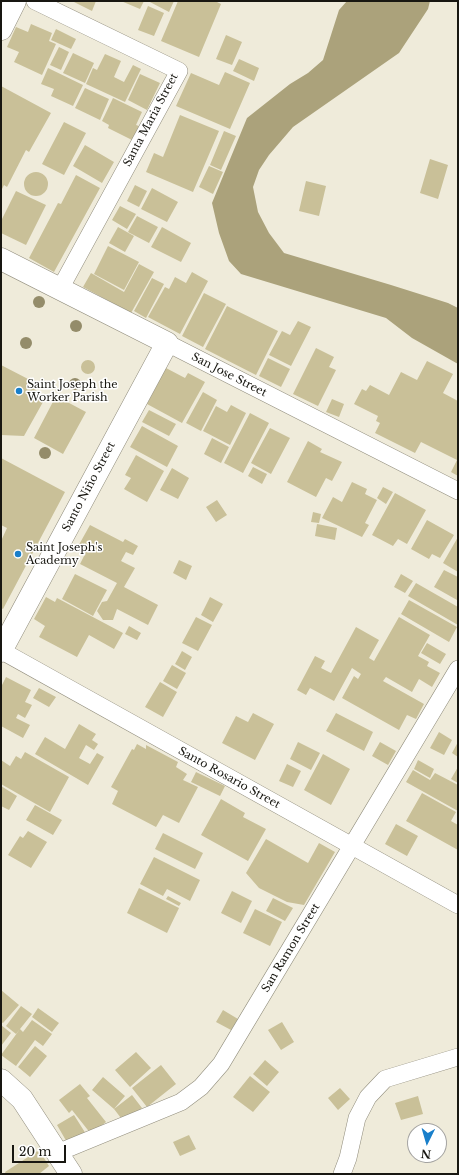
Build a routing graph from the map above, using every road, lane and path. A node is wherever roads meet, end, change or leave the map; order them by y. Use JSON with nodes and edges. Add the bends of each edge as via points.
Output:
{"nodes":[{"id":1,"x":15,"y":1,"type":"edge"},
{"id":2,"x":35,"y":1,"type":"edge"},
{"id":3,"x":1,"y":29,"type":"edge"},
{"id":4,"x":1,"y":259,"type":"edge"},
{"id":5,"x":60,"y":289,"type":"junction"},
{"id":6,"x":167,"y":343,"type":"junction"},
{"id":7,"x":458,"y":491,"type":"edge"},
{"id":8,"x":1,"y":651,"type":"edge"},
{"id":9,"x":458,"y":670,"type":"edge"},
{"id":10,"x":352,"y":846,"type":"junction"},
{"id":11,"x":458,"y":905,"type":"edge"},
{"id":12,"x":458,"y":1057,"type":"edge"},
{"id":13,"x":1,"y":1080,"type":"edge"},
{"id":14,"x":57,"y":1153,"type":"junction"},
{"id":15,"x":71,"y":1174,"type":"edge"},
{"id":16,"x":342,"y":1174,"type":"edge"}],
"edges":[{"from":1,"to":3,"type":"main road"},
{"from":2,"to":5,"type":"street","name":"Santa Maria Street","via":[[179,70]]},
{"from":4,"to":5,"type":"main road","name":"San Jose Street"},
{"from":5,"to":6,"type":"main road","name":"San Jose Street"},
{"from":6,"to":7,"type":"street","name":"San Jose Street"},
{"from":6,"to":8,"type":"main road","name":"Santo Niño Street"},
{"from":8,"to":10,"type":"street","name":"Santo Rosario Street"},
{"from":9,"to":10,"type":"street","name":"San Ramon Street"},
{"from":10,"to":11,"type":"street","name":"Santo Rosario Street"},
{"from":10,"to":14,"type":"street","name":"San Ramon Street","via":[[221,1064],[201,1087],[181,1102]]},
{"from":12,"to":16,"type":"street","via":[[385,1079],[368,1097],[357,1118]]},
{"from":13,"to":14,"type":"main road","via":[[22,1099]]},
{"from":14,"to":15,"type":"main road"}]}
